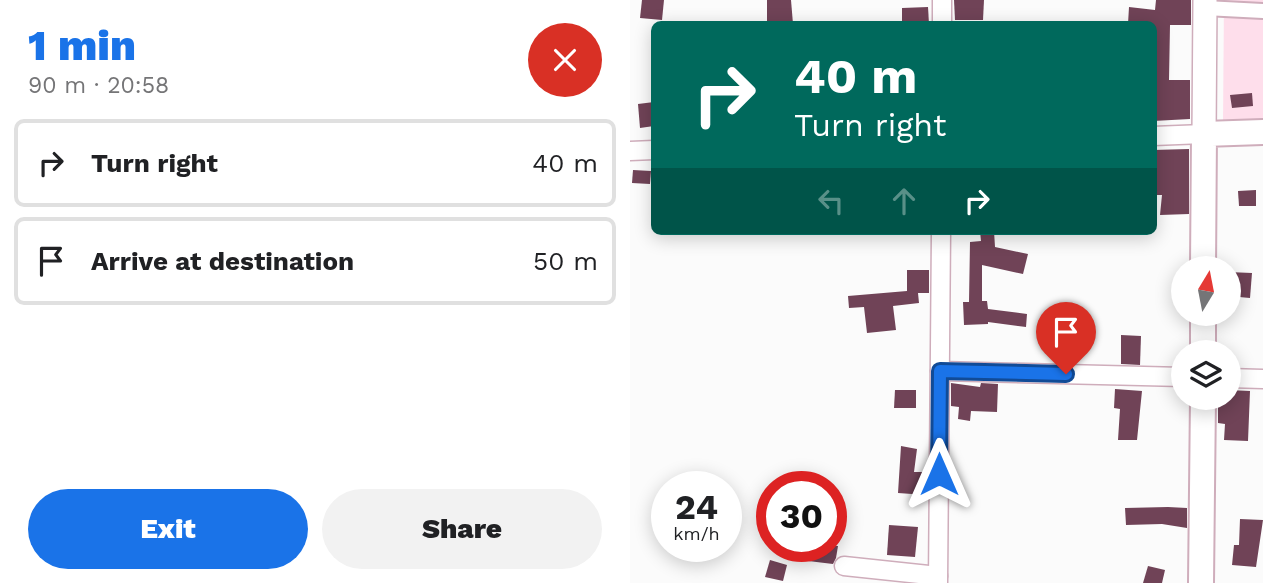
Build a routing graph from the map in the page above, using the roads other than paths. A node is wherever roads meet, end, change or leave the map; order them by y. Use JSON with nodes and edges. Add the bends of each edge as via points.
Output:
{"nodes":[{"id":1,"x":942,"y":0,"type":"edge"},
{"id":2,"x":1205,"y":4,"type":"edge"},
{"id":3,"x":1263,"y":10,"type":"edge"},
{"id":4,"x":942,"y":21,"type":"edge"},
{"id":5,"x":1263,"y":132,"type":"edge"},
{"id":6,"x":1205,"y":134,"type":"junction"},
{"id":7,"x":1157,"y":136,"type":"edge"},
{"id":8,"x":651,"y":150,"type":"edge"},
{"id":9,"x":630,"y":151,"type":"edge"},
{"id":10,"x":941,"y":235,"type":"edge"},
{"id":11,"x":1203,"y":256,"type":"edge"},
{"id":12,"x":940,"y":371,"type":"junction"},
{"id":13,"x":1171,"y":377,"type":"edge"},
{"id":14,"x":1241,"y":378,"type":"edge"},
{"id":15,"x":1263,"y":379,"type":"edge"},
{"id":16,"x":1202,"y":410,"type":"edge"},
{"id":17,"x":844,"y":566,"type":"dead end"},
{"id":18,"x":938,"y":580,"type":"edge"},
{"id":19,"x":1201,"y":583,"type":"edge"}],
"edges":[{"from":1,"to":4,"type":"street"},
{"from":2,"to":3,"type":"street"},
{"from":2,"to":6,"type":"street"},
{"from":5,"to":6,"type":"main road"},
{"from":6,"to":7,"type":"street"},
{"from":6,"to":11,"type":"main road"},
{"from":8,"to":9,"type":"street"},
{"from":10,"to":12,"type":"street"},
{"from":12,"to":13,"type":"street"},
{"from":12,"to":18,"type":"street"},
{"from":14,"to":15,"type":"street"},
{"from":16,"to":19,"type":"main road"},
{"from":17,"to":18,"type":"street"}]}
